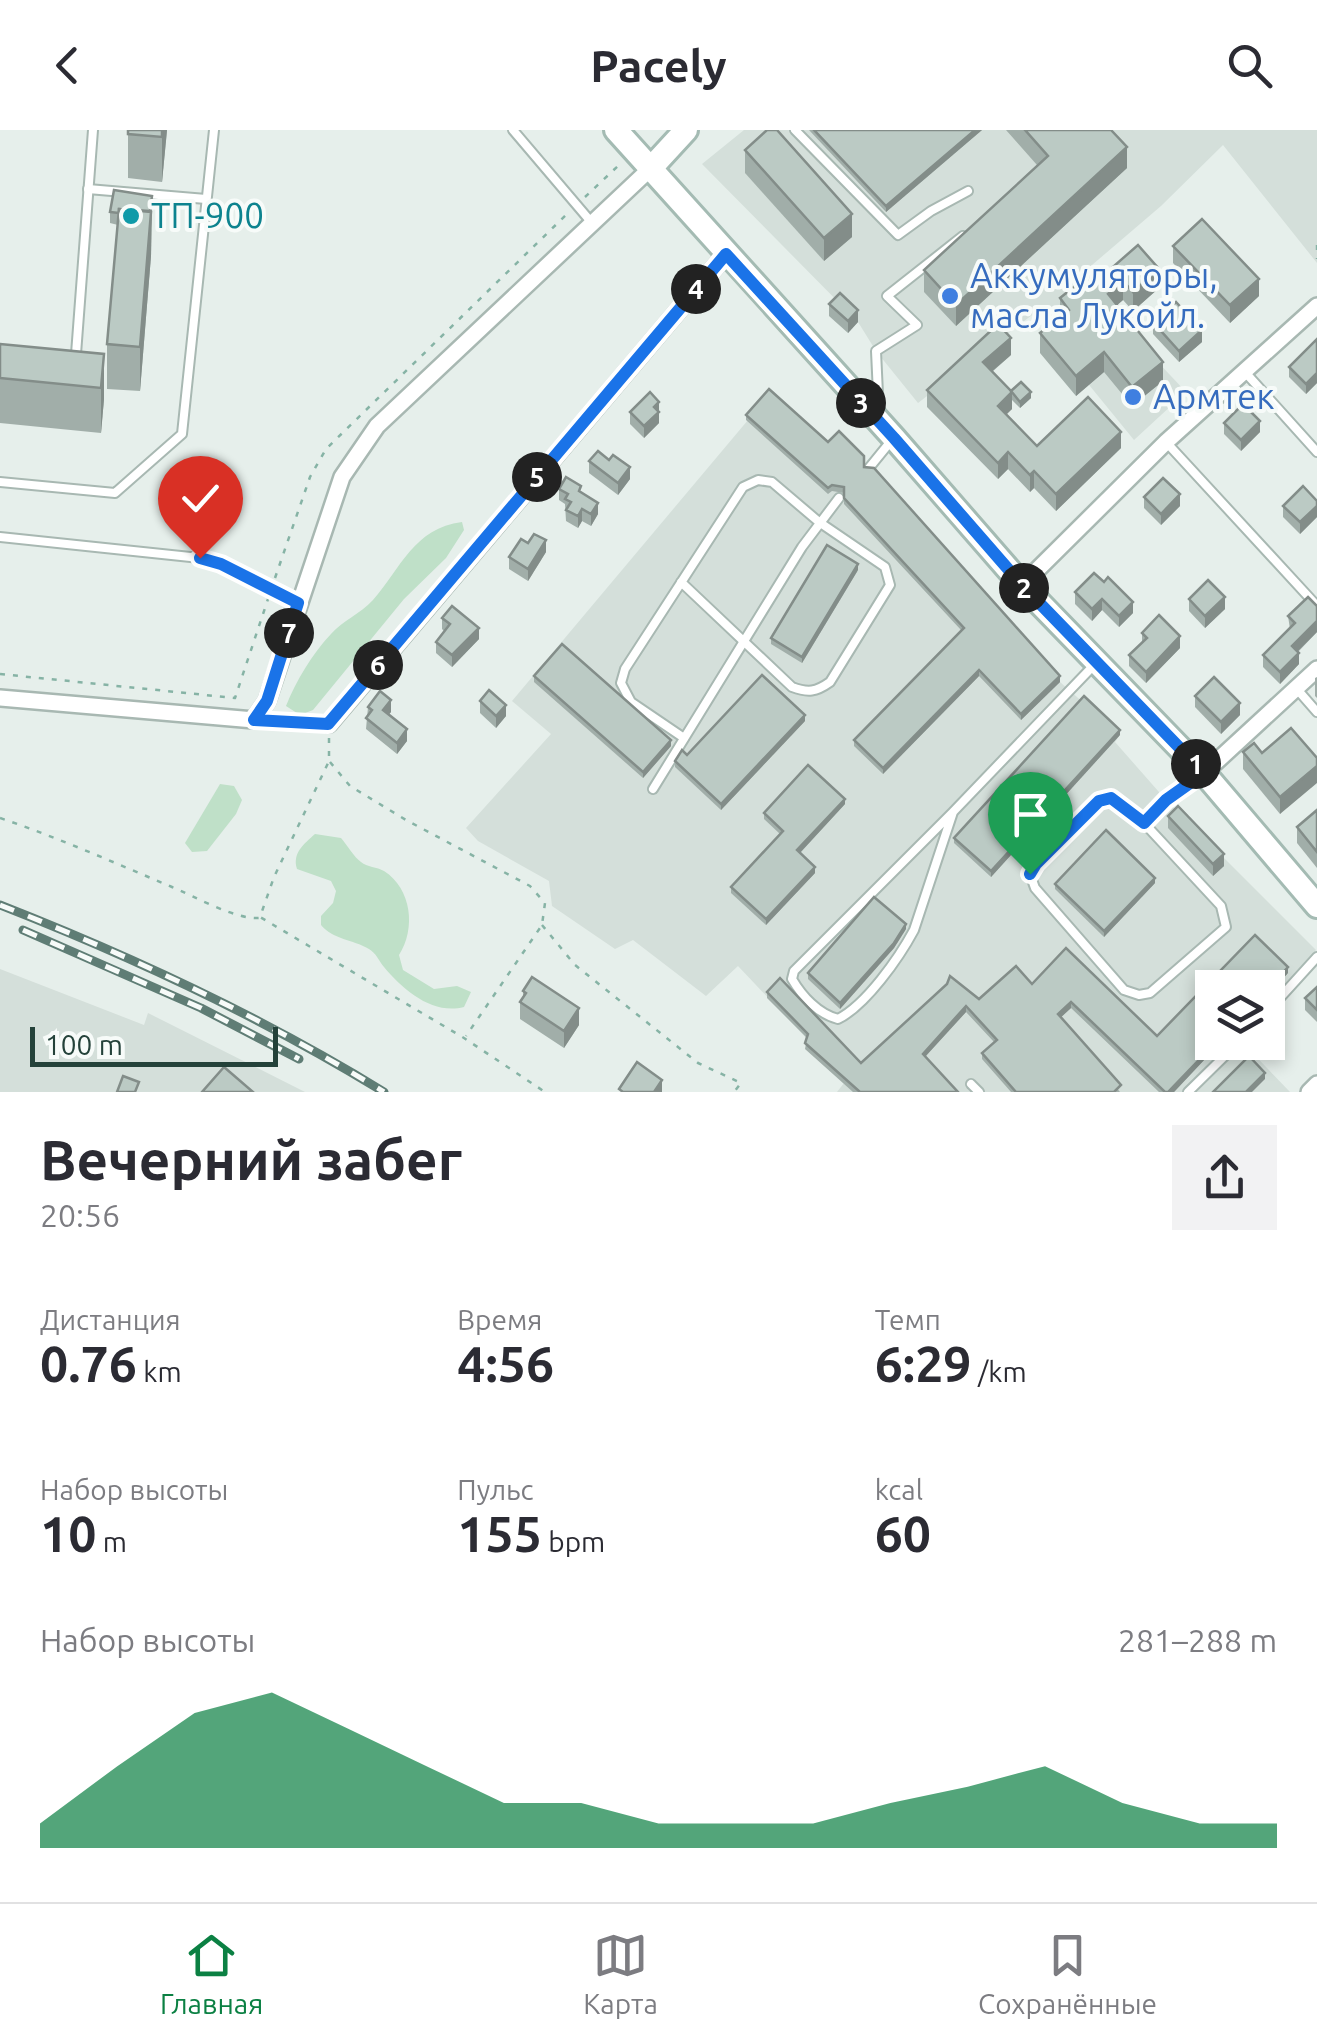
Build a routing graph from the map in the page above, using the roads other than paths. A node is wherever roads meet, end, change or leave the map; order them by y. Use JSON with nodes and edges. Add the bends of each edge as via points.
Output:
{"nodes":[{"id":1,"x":94,"y":130,"type":"edge"},
{"id":2,"x":214,"y":130,"type":"edge"},
{"id":3,"x":513,"y":130,"type":"edge"},
{"id":4,"x":616,"y":130,"type":"edge"},
{"id":5,"x":686,"y":130,"type":"edge"},
{"id":6,"x":795,"y":130,"type":"edge"},
{"id":7,"x":652,"y":167,"type":"junction"},
{"id":8,"x":88,"y":189,"type":"junction"},
{"id":9,"x":968,"y":191,"type":"dead end"},
{"id":10,"x":206,"y":199,"type":"junction"},
{"id":11,"x":592,"y":224,"type":"junction"},
{"id":12,"x":972,"y":228,"type":"edge"},
{"id":13,"x":726,"y":254,"type":"junction"},
{"id":14,"x":1317,"y":306,"type":"edge"},
{"id":15,"x":66,"y":362,"type":"edge"},
{"id":16,"x":1244,"y":371,"type":"junction"},
{"id":17,"x":878,"y":394,"type":"dead end"},
{"id":18,"x":894,"y":438,"type":"junction"},
{"id":19,"x":1166,"y":442,"type":"junction"},
{"id":20,"x":1317,"y":452,"type":"edge"},
{"id":21,"x":869,"y":468,"type":"edge"},
{"id":22,"x":0,"y":482,"type":"edge"},
{"id":23,"x":838,"y":498,"type":"dead end"},
{"id":24,"x":819,"y":522,"type":"junction"},
{"id":25,"x":0,"y":537,"type":"edge"},
{"id":26,"x":681,"y":582,"type":"junction"},
{"id":27,"x":1022,"y":585,"type":"junction"},
{"id":28,"x":298,"y":603,"type":"junction"},
{"id":29,"x":1317,"y":606,"type":"edge"},
{"id":30,"x":744,"y":641,"type":"junction"},
{"id":31,"x":1096,"y":663,"type":"junction"},
{"id":32,"x":1317,"y":669,"type":"edge"},
{"id":33,"x":1296,"y":688,"type":"junction"},
{"id":34,"x":0,"y":698,"type":"edge"},
{"id":35,"x":1317,"y":712,"type":"edge"},
{"id":36,"x":328,"y":724,"type":"road end"},
{"id":37,"x":684,"y":738,"type":"junction"},
{"id":38,"x":1204,"y":773,"type":"junction"},
{"id":39,"x":653,"y":788,"type":"dead end"},
{"id":40,"x":953,"y":812,"type":"junction"},
{"id":41,"x":1144,"y":823,"type":"junction"},
{"id":42,"x":1317,"y":906,"type":"edge"},
{"id":43,"x":1317,"y":958,"type":"edge"},
{"id":44,"x":1285,"y":993,"type":"edge"},
{"id":45,"x":1221,"y":1060,"type":"edge"},
{"id":46,"x":971,"y":1084,"type":"dead end"},
{"id":47,"x":1317,"y":1084,"type":"edge"},
{"id":48,"x":979,"y":1092,"type":"edge"},
{"id":49,"x":1188,"y":1092,"type":"edge"},
{"id":50,"x":1309,"y":1092,"type":"edge"}],
"edges":[{"from":1,"to":8,"type":"lane"},
{"from":2,"to":10,"type":"lane"},
{"from":3,"to":11,"type":"lane"},
{"from":4,"to":7,"type":"street"},
{"from":5,"to":7,"type":"street"},
{"from":6,"to":9,"type":"lane","via":[[894,234]]},
{"from":7,"to":11,"type":"street"},
{"from":7,"to":13,"type":"street"},
{"from":8,"to":10,"type":"lane"},
{"from":8,"to":15,"type":"lane","via":[[76,354]]},
{"from":10,"to":22,"type":"lane","via":[[182,434],[115,493]]},
{"from":11,"to":28,"type":"street","via":[[377,426],[342,477]]},
{"from":12,"to":17,"type":"lane","via":[[886,296],[917,326],[876,352]]},
{"from":13,"to":18,"type":"street"},
{"from":13,"to":36,"type":"street"},
{"from":14,"to":16,"type":"street"},
{"from":16,"to":19,"type":"street"},
{"from":16,"to":20,"type":"lane"},
{"from":18,"to":21,"type":"lane"},
{"from":18,"to":27,"type":"street"},
{"from":19,"to":27,"type":"street"},
{"from":19,"to":29,"type":"lane"},
{"from":23,"to":24,"type":"lane"},
{"from":24,"to":26,"type":"lane","via":[[772,482],[758,480],[743,488]]},
{"from":24,"to":30,"type":"lane"},
{"from":24,"to":30,"type":"lane","via":[[885,567],[890,585],[830,682],[806,693],[792,688]]},
{"from":25,"to":28,"type":"lane","via":[[200,558]]},
{"from":26,"to":30,"type":"lane"},
{"from":26,"to":37,"type":"lane","via":[[622,683],[631,702]]},
{"from":27,"to":31,"type":"street"},
{"from":28,"to":34,"type":"street","via":[[267,701],[254,720]]},
{"from":30,"to":37,"type":"lane"},
{"from":31,"to":38,"type":"street"},
{"from":31,"to":40,"type":"lane"},
{"from":32,"to":33,"type":"street"},
{"from":33,"to":35,"type":"lane"},
{"from":33,"to":38,"type":"street"},
{"from":37,"to":39,"type":"lane"},
{"from":38,"to":41,"type":"lane"},
{"from":38,"to":42,"type":"street"},
{"from":40,"to":40,"type":"lane","via":[[794,972],[798,989],[826,1016],[853,1012],[905,946]]},
{"from":41,"to":41,"type":"lane","via":[[1111,798],[1099,801],[1030,874],[1124,990],[1139,995],[1226,927],[1221,906]]},
{"from":43,"to":44,"type":"lane"},
{"from":45,"to":49,"type":"lane"},
{"from":46,"to":48,"type":"lane"},
{"from":47,"to":50,"type":"street"}]}
